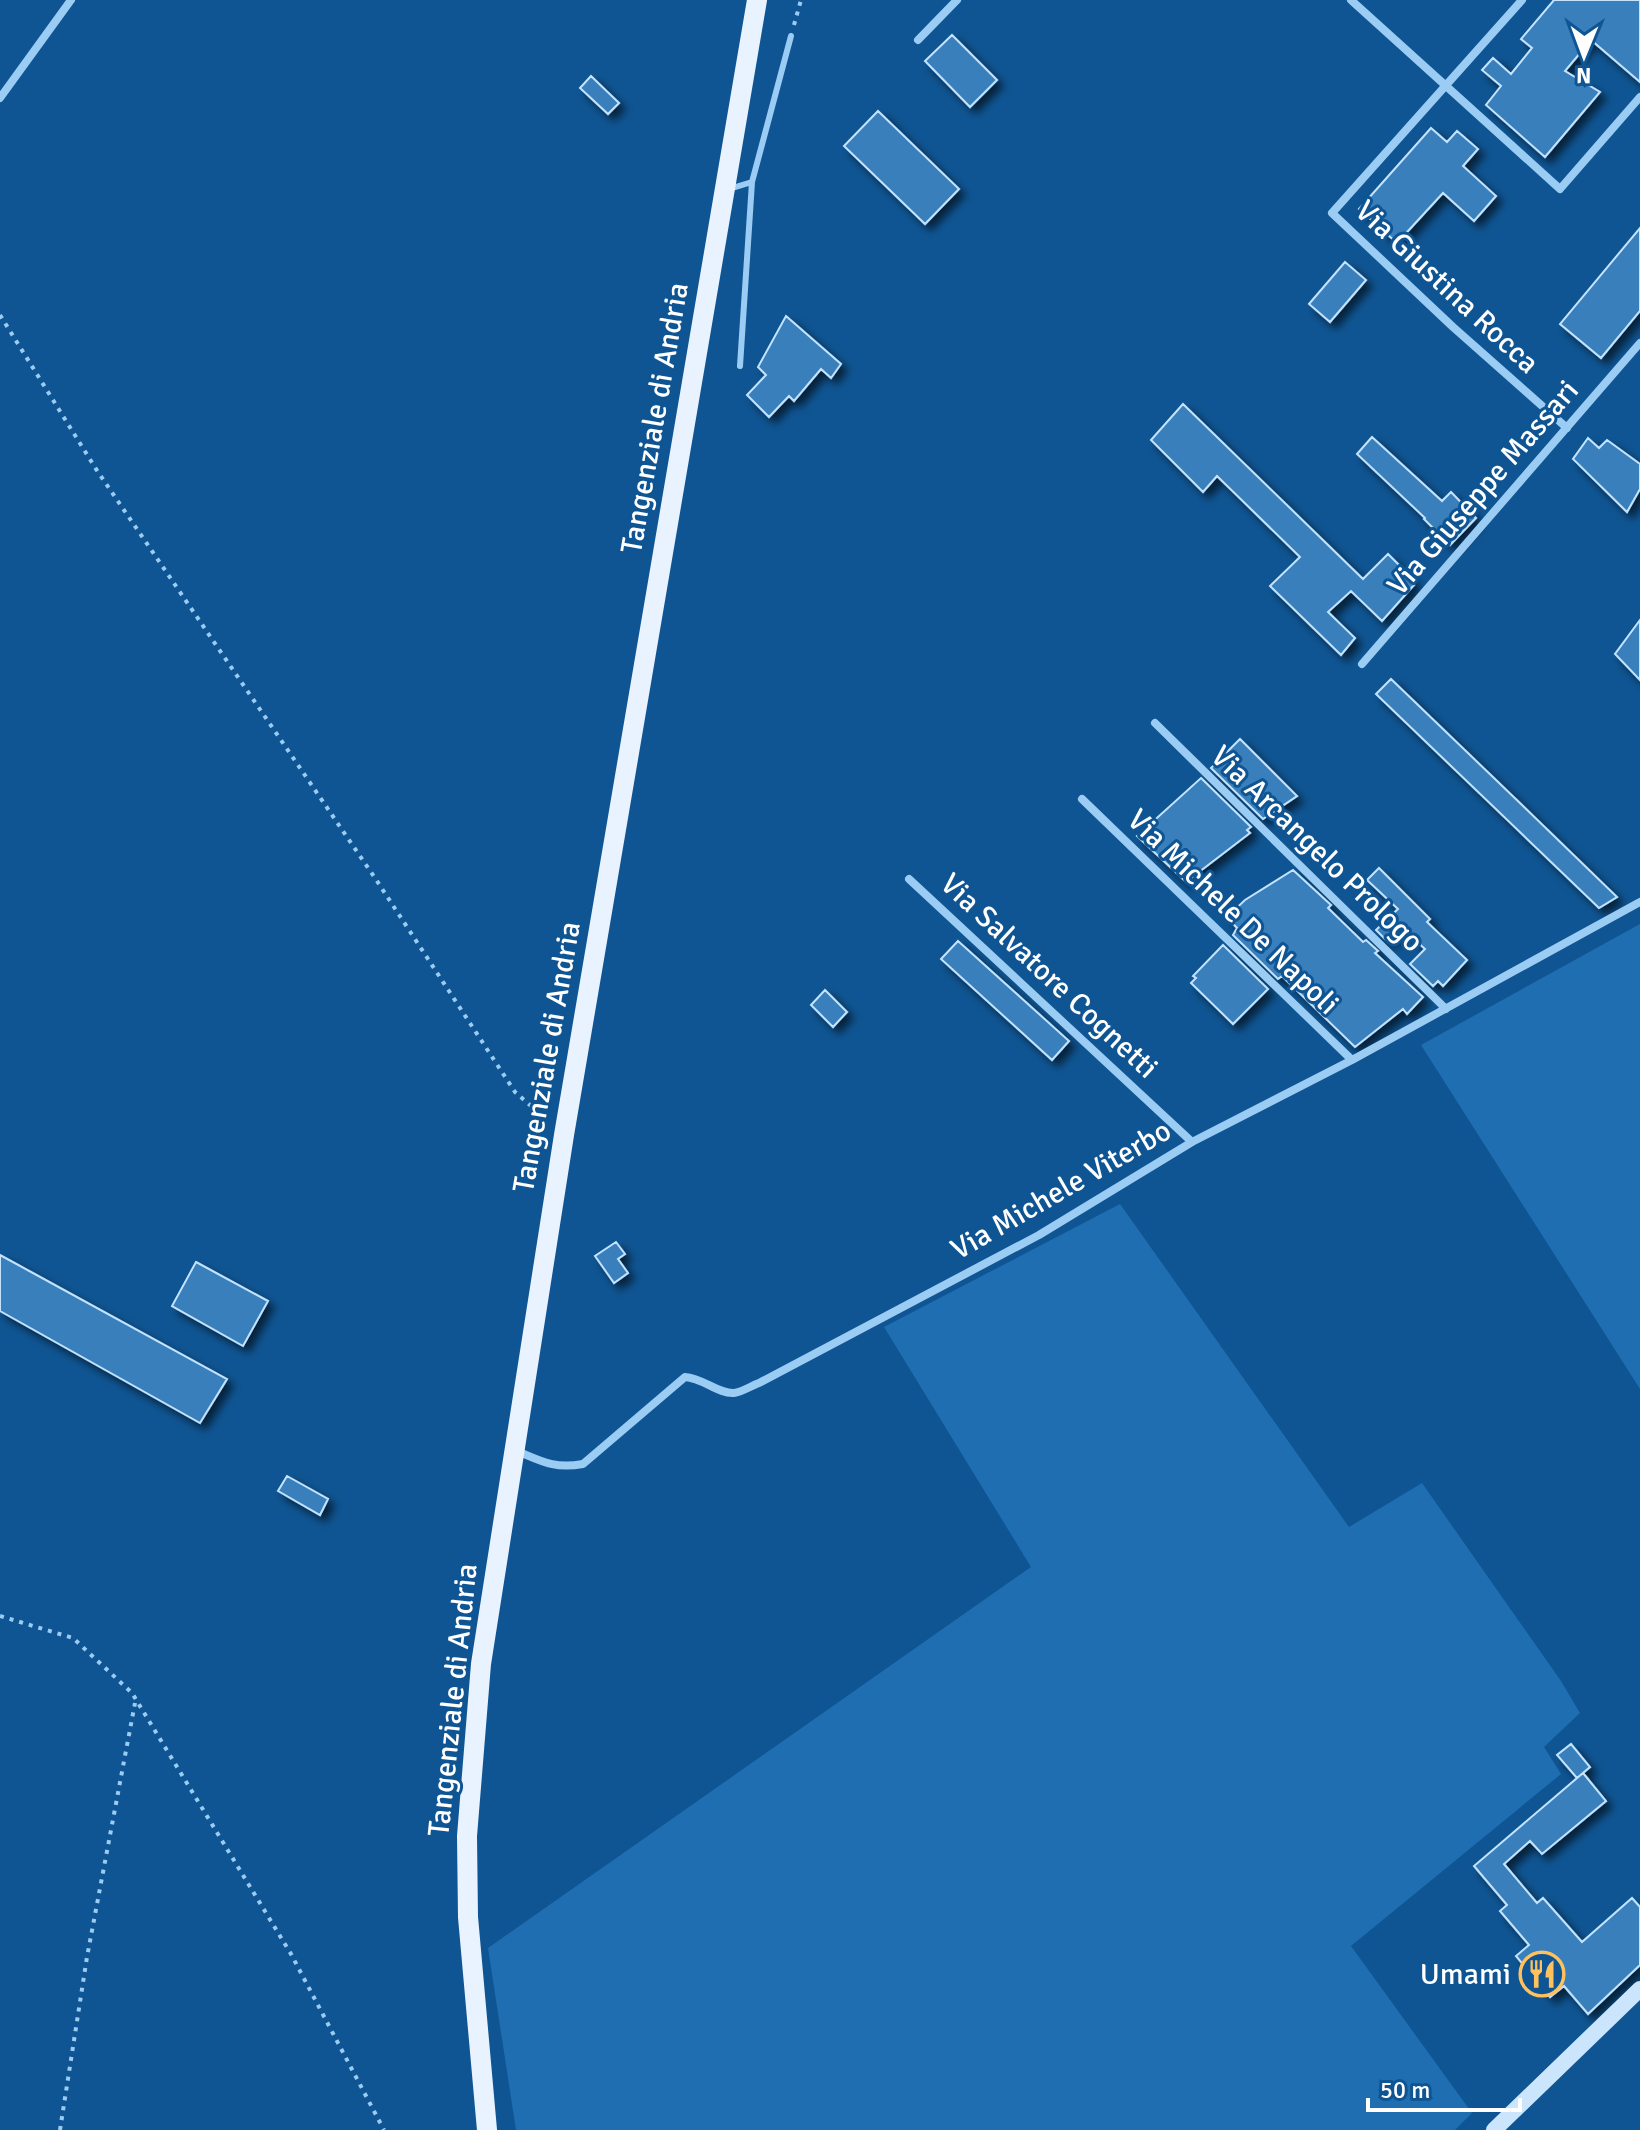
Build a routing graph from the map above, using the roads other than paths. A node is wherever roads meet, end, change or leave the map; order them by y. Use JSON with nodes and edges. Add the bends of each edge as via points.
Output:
{"nodes":[{"id":1,"x":71,"y":0,"type":"edge"},
{"id":2,"x":757,"y":0,"type":"edge"},
{"id":3,"x":957,"y":0,"type":"edge"},
{"id":4,"x":1351,"y":0,"type":"edge"},
{"id":5,"x":1522,"y":0,"type":"edge"},
{"id":6,"x":791,"y":36,"type":"road end"},
{"id":7,"x":918,"y":40,"type":"dead end"},
{"id":8,"x":1445,"y":87,"type":"junction"},
{"id":9,"x":1640,"y":97,"type":"edge"},
{"id":10,"x":0,"y":98,"type":"edge"},
{"id":11,"x":752,"y":182,"type":"junction"},
{"id":12,"x":725,"y":190,"type":"junction"},
{"id":13,"x":1640,"y":343,"type":"edge"},
{"id":14,"x":740,"y":366,"type":"dead end"},
{"id":15,"x":1567,"y":428,"type":"junction"},
{"id":16,"x":1362,"y":664,"type":"dead end"},
{"id":17,"x":1155,"y":723,"type":"dead end"},
{"id":18,"x":1082,"y":799,"type":"dead end"},
{"id":19,"x":909,"y":879,"type":"dead end"},
{"id":20,"x":1640,"y":902,"type":"edge"},
{"id":21,"x":1446,"y":1009,"type":"junction"},
{"id":22,"x":1352,"y":1060,"type":"junction"},
{"id":23,"x":1192,"y":1142,"type":"junction"},
{"id":24,"x":513,"y":1449,"type":"junction"},
{"id":25,"x":1640,"y":1989,"type":"edge"},
{"id":26,"x":487,"y":2130,"type":"edge"},
{"id":27,"x":1494,"y":2130,"type":"edge"}],
"edges":[{"from":1,"to":10,"type":"street"},
{"from":2,"to":12,"type":"main road","name":"Tangenziale di Andria"},
{"from":3,"to":7,"type":"street"},
{"from":4,"to":8,"type":"street"},
{"from":5,"to":8,"type":"street"},
{"from":6,"to":11,"type":"lane"},
{"from":8,"to":9,"type":"street","via":[[1560,189]]},
{"from":8,"to":15,"type":"street","name":"Via Giustina Rocca","via":[[1332,213]]},
{"from":11,"to":12,"type":"lane"},
{"from":11,"to":14,"type":"lane"},
{"from":12,"to":24,"type":"main road","name":"Tangenziale di Andria"},
{"from":13,"to":15,"type":"street","name":"Via Giuseppe Massari"},
{"from":15,"to":16,"type":"street","name":"Via Giuseppe Massari"},
{"from":17,"to":21,"type":"street","name":"Via Arcangelo Prologo"},
{"from":18,"to":22,"type":"street","name":"Via Michele De Napoli"},
{"from":19,"to":23,"type":"street","name":"Via Salvatore Cognetti"},
{"from":20,"to":21,"type":"street","name":"Via Michele Viterbo"},
{"from":21,"to":22,"type":"street","name":"Via Michele Viterbo"},
{"from":22,"to":23,"type":"street","name":"Via Michele Viterbo"},
{"from":23,"to":24,"type":"street","name":"Via Michele Viterbo","via":[[1039,1235],[759,1383],[735,1393],[685,1377],[583,1464],[550,1466]]},
{"from":24,"to":26,"type":"main road","name":"Tangenziale di Andria","via":[[481,1664],[467,1836],[468,1917]]},
{"from":25,"to":27,"type":"main road"}]}
